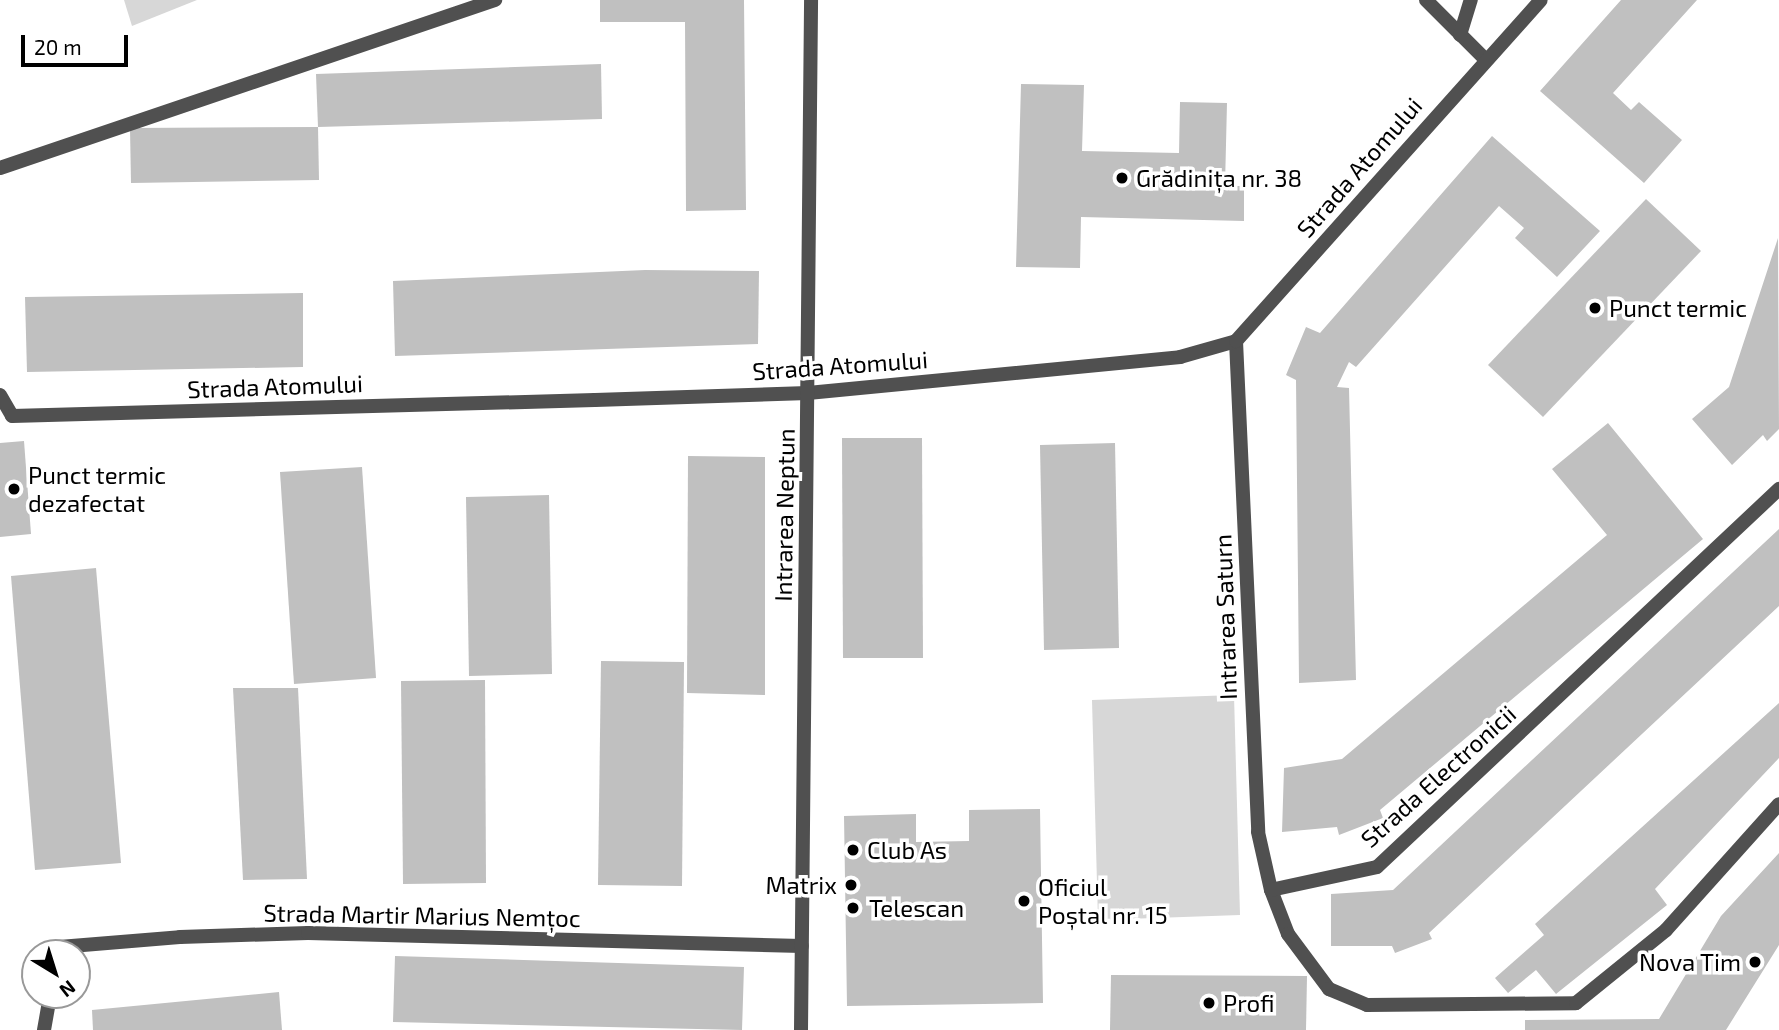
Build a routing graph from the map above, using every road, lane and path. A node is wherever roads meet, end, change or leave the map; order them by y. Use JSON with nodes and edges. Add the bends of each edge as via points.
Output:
{"nodes":[{"id":1,"x":495,"y":0,"type":"edge"},
{"id":2,"x":811,"y":0,"type":"edge"},
{"id":3,"x":1426,"y":0,"type":"edge"},
{"id":4,"x":1471,"y":0,"type":"edge"},
{"id":5,"x":1541,"y":0,"type":"edge"},
{"id":6,"x":1460,"y":36,"type":"junction"},
{"id":7,"x":1486,"y":60,"type":"junction"},
{"id":8,"x":0,"y":168,"type":"edge"},
{"id":9,"x":1236,"y":341,"type":"junction"},
{"id":10,"x":808,"y":393,"type":"junction"},
{"id":11,"x":0,"y":395,"type":"edge"},
{"id":12,"x":1779,"y":489,"type":"edge"},
{"id":13,"x":1779,"y":804,"type":"edge"},
{"id":14,"x":1271,"y":890,"type":"junction"},
{"id":15,"x":91,"y":944,"type":"edge"},
{"id":16,"x":802,"y":946,"type":"junction"},
{"id":17,"x":48,"y":1009,"type":"edge"},
{"id":18,"x":44,"y":1030,"type":"edge"},
{"id":19,"x":801,"y":1030,"type":"edge"}],
"edges":[{"from":1,"to":8,"type":"street"},
{"from":2,"to":10,"type":"street","name":"Intrarea Neptun"},
{"from":3,"to":6,"type":"street"},
{"from":4,"to":6,"type":"street"},
{"from":5,"to":7,"type":"street","name":"Strada Atomului"},
{"from":6,"to":7,"type":"street"},
{"from":7,"to":9,"type":"street","name":"Strada Atomului"},
{"from":9,"to":10,"type":"street","name":"Strada Atomului","via":[[1180,357]]},
{"from":9,"to":14,"type":"street","name":"Intrarea Saturn","via":[[1258,832]]},
{"from":10,"to":11,"type":"street","name":"Strada Atomului","via":[[12,416]]},
{"from":10,"to":16,"type":"street","name":"Intrarea Neptun"},
{"from":12,"to":14,"type":"street","name":"Strada Electronicii","via":[[1377,867]]},
{"from":13,"to":14,"type":"street","via":[[1666,930],[1576,1003],[1367,1005],[1329,989],[1289,934]]},
{"from":15,"to":16,"type":"street","name":"Strada Martir Marius Nemțoc","via":[[308,933]]},
{"from":16,"to":19,"type":"street","name":"Intrarea Neptun"},
{"from":17,"to":18,"type":"street"}]}
